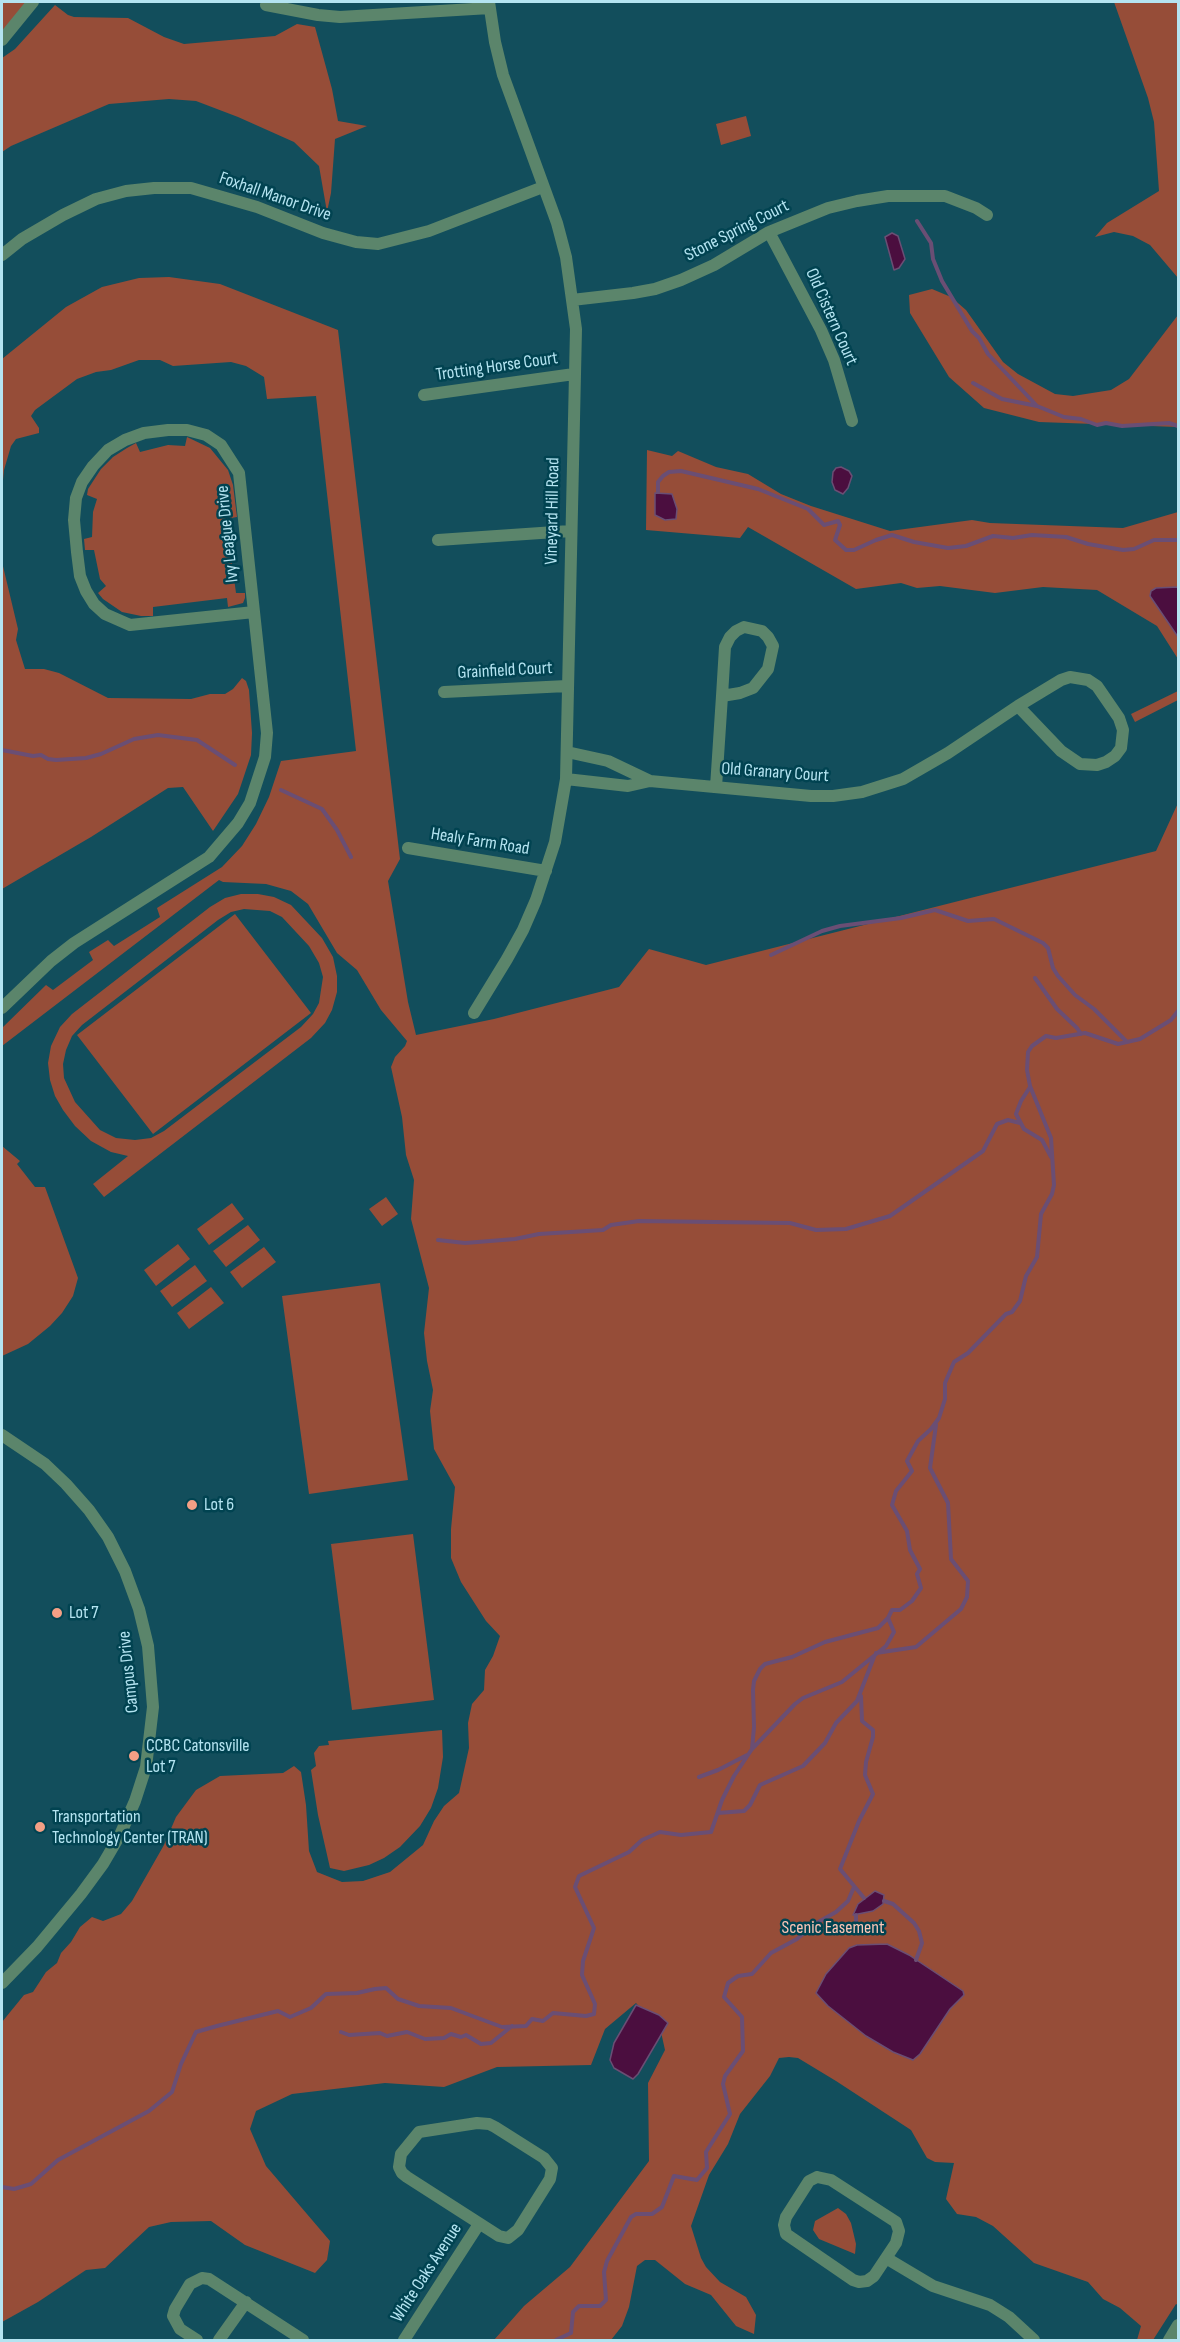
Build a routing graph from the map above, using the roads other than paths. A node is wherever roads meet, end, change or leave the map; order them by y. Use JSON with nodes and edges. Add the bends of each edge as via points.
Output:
{"nodes":[{"id":1,"x":33,"y":2,"type":"edge"},
{"id":2,"x":266,"y":5,"type":"dead end"},
{"id":3,"x":489,"y":5,"type":"edge"},
{"id":4,"x":2,"y":40,"type":"edge"},
{"id":5,"x":543,"y":187,"type":"junction"},
{"id":6,"x":987,"y":215,"type":"dead end"},
{"id":7,"x":769,"y":232,"type":"junction"},
{"id":8,"x":2,"y":255,"type":"edge"},
{"id":9,"x":572,"y":300,"type":"junction"},
{"id":10,"x":574,"y":374,"type":"junction"},
{"id":11,"x":424,"y":395,"type":"dead end"},
{"id":12,"x":852,"y":421,"type":"dead end"},
{"id":13,"x":570,"y":531,"type":"junction"},
{"id":14,"x":438,"y":540,"type":"dead end"},
{"id":15,"x":254,"y":612,"type":"junction"},
{"id":16,"x":567,"y":686,"type":"junction"},
{"id":17,"x":444,"y":692,"type":"dead end"},
{"id":18,"x":722,"y":696,"type":"junction"},
{"id":19,"x":1018,"y":706,"type":"junction"},
{"id":20,"x":567,"y":752,"type":"junction"},
{"id":21,"x":566,"y":779,"type":"junction"},
{"id":22,"x":650,"y":782,"type":"junction"},
{"id":23,"x":716,"y":787,"type":"junction"},
{"id":24,"x":408,"y":848,"type":"dead end"},
{"id":25,"x":546,"y":871,"type":"junction"},
{"id":26,"x":2,"y":1008,"type":"edge"},
{"id":27,"x":474,"y":1013,"type":"dead end"},
{"id":28,"x":2,"y":1435,"type":"edge"},
{"id":29,"x":2,"y":1983,"type":"edge"},
{"id":30,"x":479,"y":2224,"type":"junction"},
{"id":31,"x":886,"y":2258,"type":"junction"},
{"id":32,"x":246,"y":2302,"type":"junction"},
{"id":33,"x":1179,"y":2325,"type":"edge"},
{"id":34,"x":197,"y":2340,"type":"edge"},
{"id":35,"x":219,"y":2340,"type":"edge"},
{"id":36,"x":303,"y":2340,"type":"edge"},
{"id":37,"x":404,"y":2340,"type":"edge"},
{"id":38,"x":1034,"y":2340,"type":"edge"},
{"id":39,"x":1169,"y":2340,"type":"edge"}],
"edges":[{"from":1,"to":4,"type":"street"},
{"from":2,"to":3,"type":"street","via":[[340,16]]},
{"from":3,"to":5,"type":"street","name":"Vineyard Hill Road","via":[[503,75]]},
{"from":5,"to":8,"type":"street","name":"Foxhall Manor Drive","via":[[429,231],[378,244],[323,233],[257,207],[191,188],[126,191],[63,215]]},
{"from":5,"to":9,"type":"street","name":"Vineyard Hill Road","via":[[566,257]]},
{"from":6,"to":7,"type":"street","name":"Stone Spring Court","via":[[945,196],[888,196],[828,208]]},
{"from":7,"to":9,"type":"street","name":"Stone Spring Court","via":[[681,280],[633,293]]},
{"from":7,"to":12,"type":"street","name":"Old Cistern Court","via":[[830,350]]},
{"from":9,"to":10,"type":"street","name":"Vineyard Hill Road","via":[[576,329]]},
{"from":10,"to":11,"type":"street","name":"Trotting Horse Court"},
{"from":10,"to":13,"type":"street","name":"Vineyard Hill Road"},
{"from":13,"to":14,"type":"street"},
{"from":13,"to":16,"type":"street","name":"Vineyard Hill Road"},
{"from":15,"to":15,"type":"street","name":"Ivy League Drive","via":[[130,625],[105,614],[94,604],[80,576],[74,520],[82,482],[108,450],[144,433],[168,430],[206,435],[221,445],[239,473]]},
{"from":15,"to":26,"type":"street","name":"Ivy League Drive","via":[[267,741],[259,778],[238,823],[209,858],[74,943]]},
{"from":16,"to":17,"type":"street","name":"Grainfield Court"},
{"from":16,"to":20,"type":"street","name":"Vineyard Hill Road"},
{"from":18,"to":18,"type":"street","via":[[725,647],[730,637],[744,627],[762,631],[773,646],[768,669],[753,688]]},
{"from":18,"to":23,"type":"street"},
{"from":19,"to":19,"type":"street","name":"Old Granary Court","via":[[1061,751],[1080,764],[1106,762],[1121,748],[1124,730],[1119,718],[1097,686],[1088,680],[1061,680]]},
{"from":19,"to":23,"type":"street","name":"Old Granary Court","via":[[903,779],[862,792],[811,796]]},
{"from":20,"to":21,"type":"street","name":"Vineyard Hill Road"},
{"from":20,"to":22,"type":"street","name":"Old Granary Court","via":[[608,761]]},
{"from":21,"to":22,"type":"street","name":"Old Granary Court","via":[[628,786]]},
{"from":21,"to":25,"type":"street","name":"Vineyard Hill Road"},
{"from":22,"to":23,"type":"street","name":"Old Granary Court"},
{"from":24,"to":25,"type":"street","name":"Healy Farm Road"},
{"from":25,"to":27,"type":"street","name":"Vineyard Hill Road","via":[[523,930]]},
{"from":28,"to":29,"type":"street","name":"Campus Drive","via":[[45,1464],[66,1484],[108,1537],[139,1609],[148,1646],[153,1707],[146,1767],[116,1843],[81,1894]]},
{"from":30,"to":30,"type":"street","name":"White Oaks Avenue","via":[[402,2173],[398,2160],[416,2133],[489,2124],[550,2163],[550,2179],[516,2234],[505,2238]]},
{"from":30,"to":37,"type":"street","name":"White Oaks Avenue"},
{"from":31,"to":31,"type":"street","via":[[874,2276],[859,2282],[786,2234],[786,2217],[809,2181],[817,2177],[831,2180],[896,2222],[896,2243]]},
{"from":31,"to":38,"type":"street","via":[[933,2286],[990,2306]]},
{"from":32,"to":34,"type":"street","via":[[209,2279],[190,2284],[173,2316],[180,2329]]},
{"from":32,"to":35,"type":"street"},
{"from":32,"to":36,"type":"street"},
{"from":33,"to":39,"type":"street"}]}
